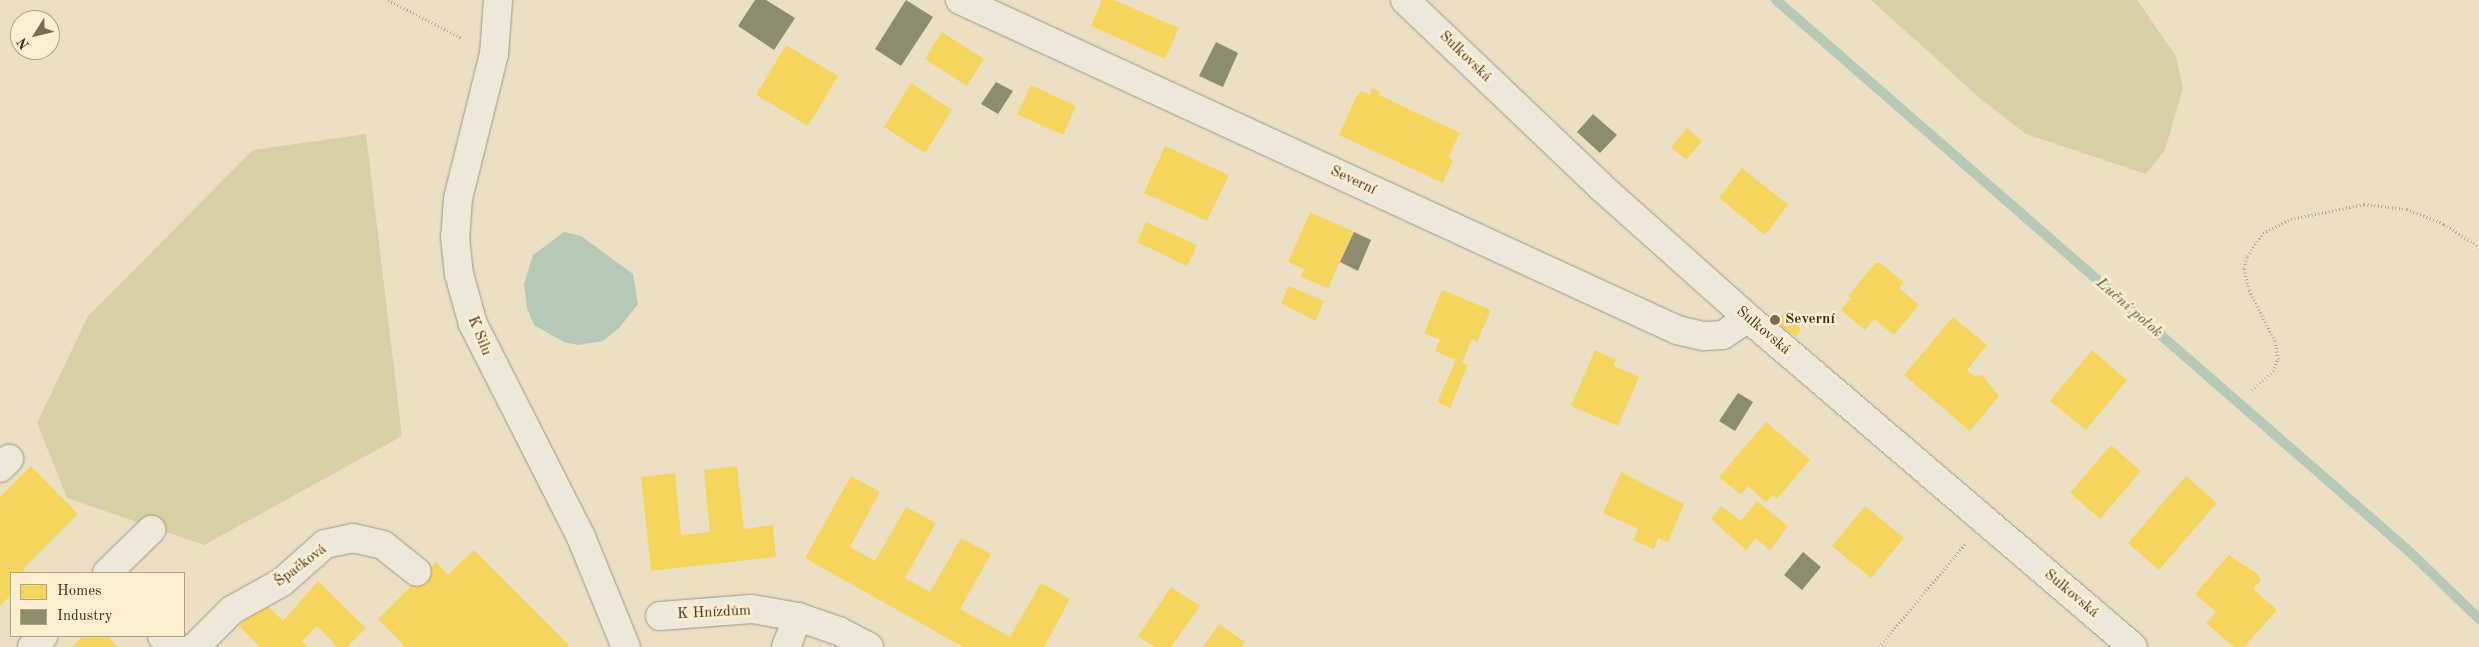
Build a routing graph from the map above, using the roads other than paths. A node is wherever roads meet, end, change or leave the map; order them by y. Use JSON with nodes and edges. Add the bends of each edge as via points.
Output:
{"nodes":[{"id":1,"x":498,"y":0,"type":"edge"},
{"id":2,"x":960,"y":0,"type":"edge"},
{"id":3,"x":1405,"y":0,"type":"edge"},
{"id":4,"x":1748,"y":318,"type":"junction"},
{"id":5,"x":151,"y":530,"type":"dead end"},
{"id":6,"x":108,"y":572,"type":"edge"},
{"id":7,"x":417,"y":572,"type":"dead end"},
{"id":8,"x":660,"y":616,"type":"dead end"},
{"id":9,"x":798,"y":617,"type":"junction"},
{"id":10,"x":42,"y":637,"type":"edge"},
{"id":11,"x":163,"y":637,"type":"edge"},
{"id":12,"x":32,"y":647,"type":"edge"},
{"id":13,"x":177,"y":647,"type":"edge"},
{"id":14,"x":195,"y":647,"type":"edge"},
{"id":15,"x":626,"y":647,"type":"edge"},
{"id":16,"x":786,"y":647,"type":"edge"},
{"id":17,"x":869,"y":647,"type":"edge"},
{"id":18,"x":2134,"y":647,"type":"edge"}],
"edges":[{"from":1,"to":15,"type":"street","name":"K Silu","via":[[494,54],[458,198],[455,237],[459,274],[473,324],[581,536]]},
{"from":2,"to":4,"type":"street","name":"Severní","via":[[1677,330],[1704,336],[1723,335]]},
{"from":3,"to":4,"type":"street","name":"Sulkovská","via":[[1600,186]]},
{"from":4,"to":18,"type":"street","name":"Sulkovská"},
{"from":5,"to":6,"type":"street"},
{"from":7,"to":14,"type":"street","name":"Špačková","via":[[383,545],[353,538],[325,544],[282,582],[232,610]]},
{"from":8,"to":9,"type":"street","name":"K Hnízdům","via":[[752,609]]},
{"from":9,"to":16,"type":"street"},
{"from":9,"to":17,"type":"street","name":"K Hnízdům","via":[[839,631]]},
{"from":10,"to":12,"type":"street"},
{"from":11,"to":13,"type":"street"}]}
